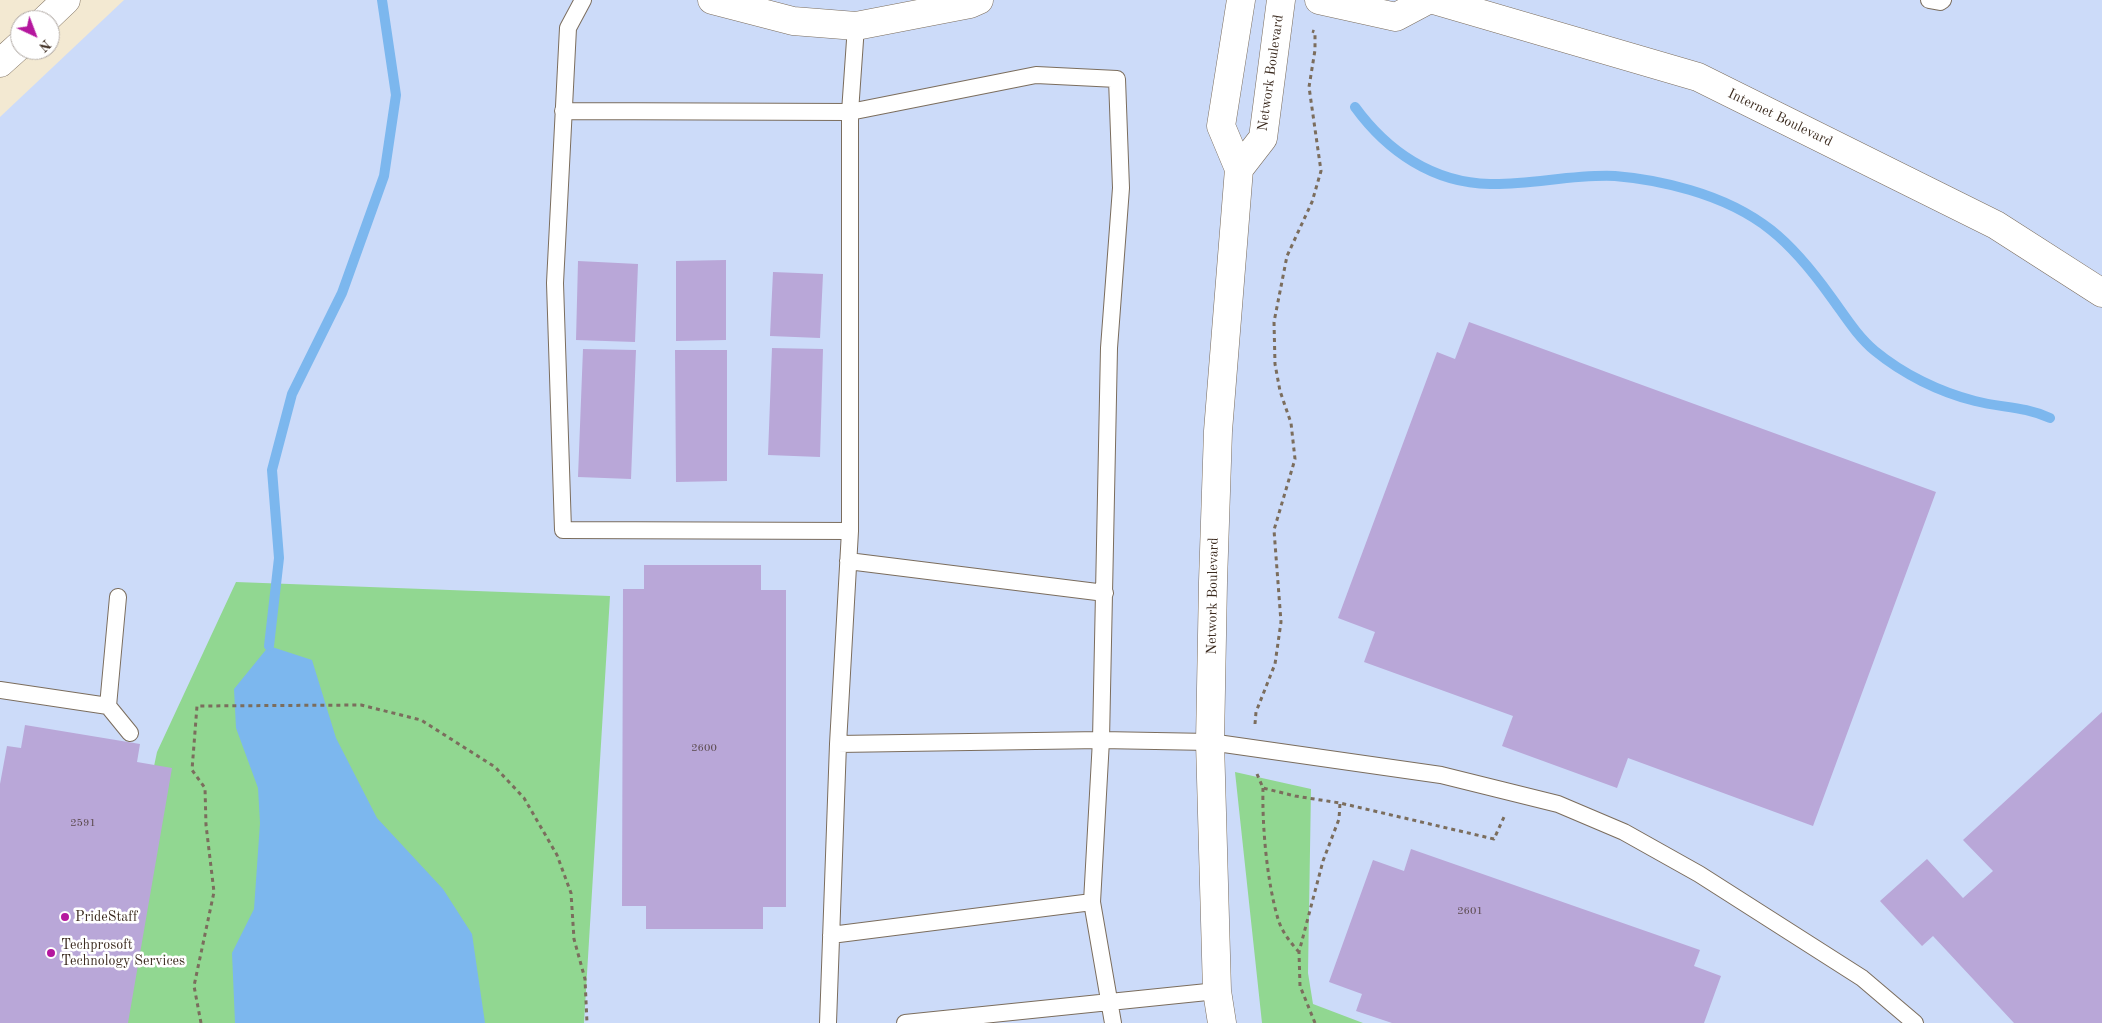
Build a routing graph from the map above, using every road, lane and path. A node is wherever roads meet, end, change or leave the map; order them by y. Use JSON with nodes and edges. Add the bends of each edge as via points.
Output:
{"nodes":[{"id":1,"x":66,"y":0,"type":"edge"},
{"id":2,"x":584,"y":0,"type":"edge"},
{"id":3,"x":712,"y":0,"type":"edge"},
{"id":4,"x":979,"y":0,"type":"edge"},
{"id":5,"x":1241,"y":0,"type":"edge"},
{"id":6,"x":1281,"y":0,"type":"edge"},
{"id":7,"x":1319,"y":0,"type":"edge"},
{"id":8,"x":1929,"y":0,"type":"edge"},
{"id":9,"x":1943,"y":0,"type":"edge"},
{"id":10,"x":1440,"y":1,"type":"edge"},
{"id":11,"x":56,"y":10,"type":"edge"},
{"id":12,"x":856,"y":26,"type":"junction"},
{"id":13,"x":1308,"y":27,"type":"dead end"},
{"id":14,"x":10,"y":54,"type":"edge"},
{"id":15,"x":0,"y":63,"type":"edge"},
{"id":16,"x":563,"y":111,"type":"junction"},
{"id":17,"x":850,"y":112,"type":"junction"},
{"id":18,"x":1239,"y":169,"type":"junction"},
{"id":19,"x":2102,"y":293,"type":"edge"},
{"id":20,"x":850,"y":531,"type":"junction"},
{"id":21,"x":848,"y":561,"type":"junction"},
{"id":22,"x":1105,"y":593,"type":"junction"},
{"id":23,"x":118,"y":596,"type":"dead end"},
{"id":24,"x":0,"y":690,"type":"edge"},
{"id":25,"x":108,"y":706,"type":"junction"},
{"id":26,"x":130,"y":733,"type":"dead end"},
{"id":27,"x":1102,"y":740,"type":"junction"},
{"id":28,"x":1210,"y":742,"type":"junction"},
{"id":29,"x":838,"y":744,"type":"junction"},
{"id":30,"x":1255,"y":749,"type":"junction"},
{"id":31,"x":1263,"y":788,"type":"junction"},
{"id":32,"x":1514,"y":793,"type":"junction"},
{"id":33,"x":1340,"y":803,"type":"junction"},
{"id":34,"x":1092,"y":902,"type":"junction"},
{"id":35,"x":831,"y":935,"type":"junction"},
{"id":36,"x":1299,"y":952,"type":"junction"},
{"id":37,"x":1217,"y":990,"type":"junction"},
{"id":38,"x":1109,"y":1002,"type":"junction"},
{"id":39,"x":201,"y":1023,"type":"edge"},
{"id":40,"x":587,"y":1023,"type":"edge"},
{"id":41,"x":828,"y":1023,"type":"edge"},
{"id":42,"x":905,"y":1023,"type":"edge"},
{"id":43,"x":1113,"y":1023,"type":"edge"},
{"id":44,"x":1222,"y":1023,"type":"edge"},
{"id":45,"x":1315,"y":1023,"type":"edge"},
{"id":46,"x":1914,"y":1023,"type":"edge"}],
"edges":[{"from":1,"to":11,"type":"street"},
{"from":2,"to":16,"type":"lane","via":[[568,28]]},
{"from":3,"to":12,"type":"street","via":[[793,21]]},
{"from":4,"to":12,"type":"street"},
{"from":5,"to":18,"type":"street","name":"Network Boulevard","via":[[1221,126]]},
{"from":6,"to":18,"type":"street","name":"Network Boulevard","via":[[1263,138]]},
{"from":7,"to":10,"type":"street","name":"Internet Boulevard","via":[[1396,17]]},
{"from":8,"to":9,"type":"lane"},
{"from":10,"to":19,"type":"street","name":"Internet Boulevard","via":[[1698,77],[1996,225]]},
{"from":12,"to":17,"type":"lane"},
{"from":13,"to":30,"type":"path","via":[[1315,32],[1309,87],[1321,171],[1312,202],[1287,256],[1274,322],[1275,364],[1291,422],[1294,459],[1274,530],[1281,622],[1275,664],[1256,712]]},
{"from":14,"to":15,"type":"street"},
{"from":16,"to":17,"type":"lane"},
{"from":16,"to":20,"type":"lane","via":[[555,283],[562,530]]},
{"from":17,"to":20,"type":"lane"},
{"from":17,"to":22,"type":"lane","via":[[1036,75],[1117,79],[1121,188],[1109,348]]},
{"from":18,"to":28,"type":"street","name":"Network Boulevard","via":[[1218,431]]},
{"from":20,"to":21,"type":"lane"},
{"from":21,"to":22,"type":"lane"},
{"from":21,"to":29,"type":"lane"},
{"from":22,"to":27,"type":"lane"},
{"from":23,"to":25,"type":"lane"},
{"from":24,"to":25,"type":"lane"},
{"from":25,"to":26,"type":"lane"},
{"from":27,"to":28,"type":"lane"},
{"from":27,"to":29,"type":"lane"},
{"from":27,"to":34,"type":"lane"},
{"from":28,"to":30,"type":"lane"},
{"from":28,"to":37,"type":"street","name":"Network Boulevard"},
{"from":29,"to":35,"type":"lane"},
{"from":30,"to":31,"type":"path","via":[[1254,769]]},
{"from":30,"to":32,"type":"lane","via":[[1441,775]]},
{"from":31,"to":33,"type":"path"},
{"from":31,"to":36,"type":"path","via":[[1263,821],[1278,920],[1288,940]]},
{"from":32,"to":33,"type":"path","via":[[1494,840]]},
{"from":32,"to":46,"type":"lane","via":[[1558,804],[1624,832],[1699,874],[1862,978]]},
{"from":33,"to":36,"type":"path","via":[[1339,819],[1323,861]]},
{"from":34,"to":35,"type":"lane"},
{"from":34,"to":38,"type":"lane"},
{"from":35,"to":41,"type":"lane"},
{"from":36,"to":45,"type":"path","via":[[1300,986]]},
{"from":37,"to":38,"type":"lane"},
{"from":37,"to":44,"type":"street","name":"Network Boulevard"},
{"from":38,"to":42,"type":"lane"},
{"from":38,"to":43,"type":"lane"},
{"from":39,"to":40,"type":"path","via":[[194,986],[214,892],[205,788],[192,770],[197,706],[361,705],[421,720],[495,767],[524,798],[557,855],[571,893],[574,939],[585,979]]}]}
